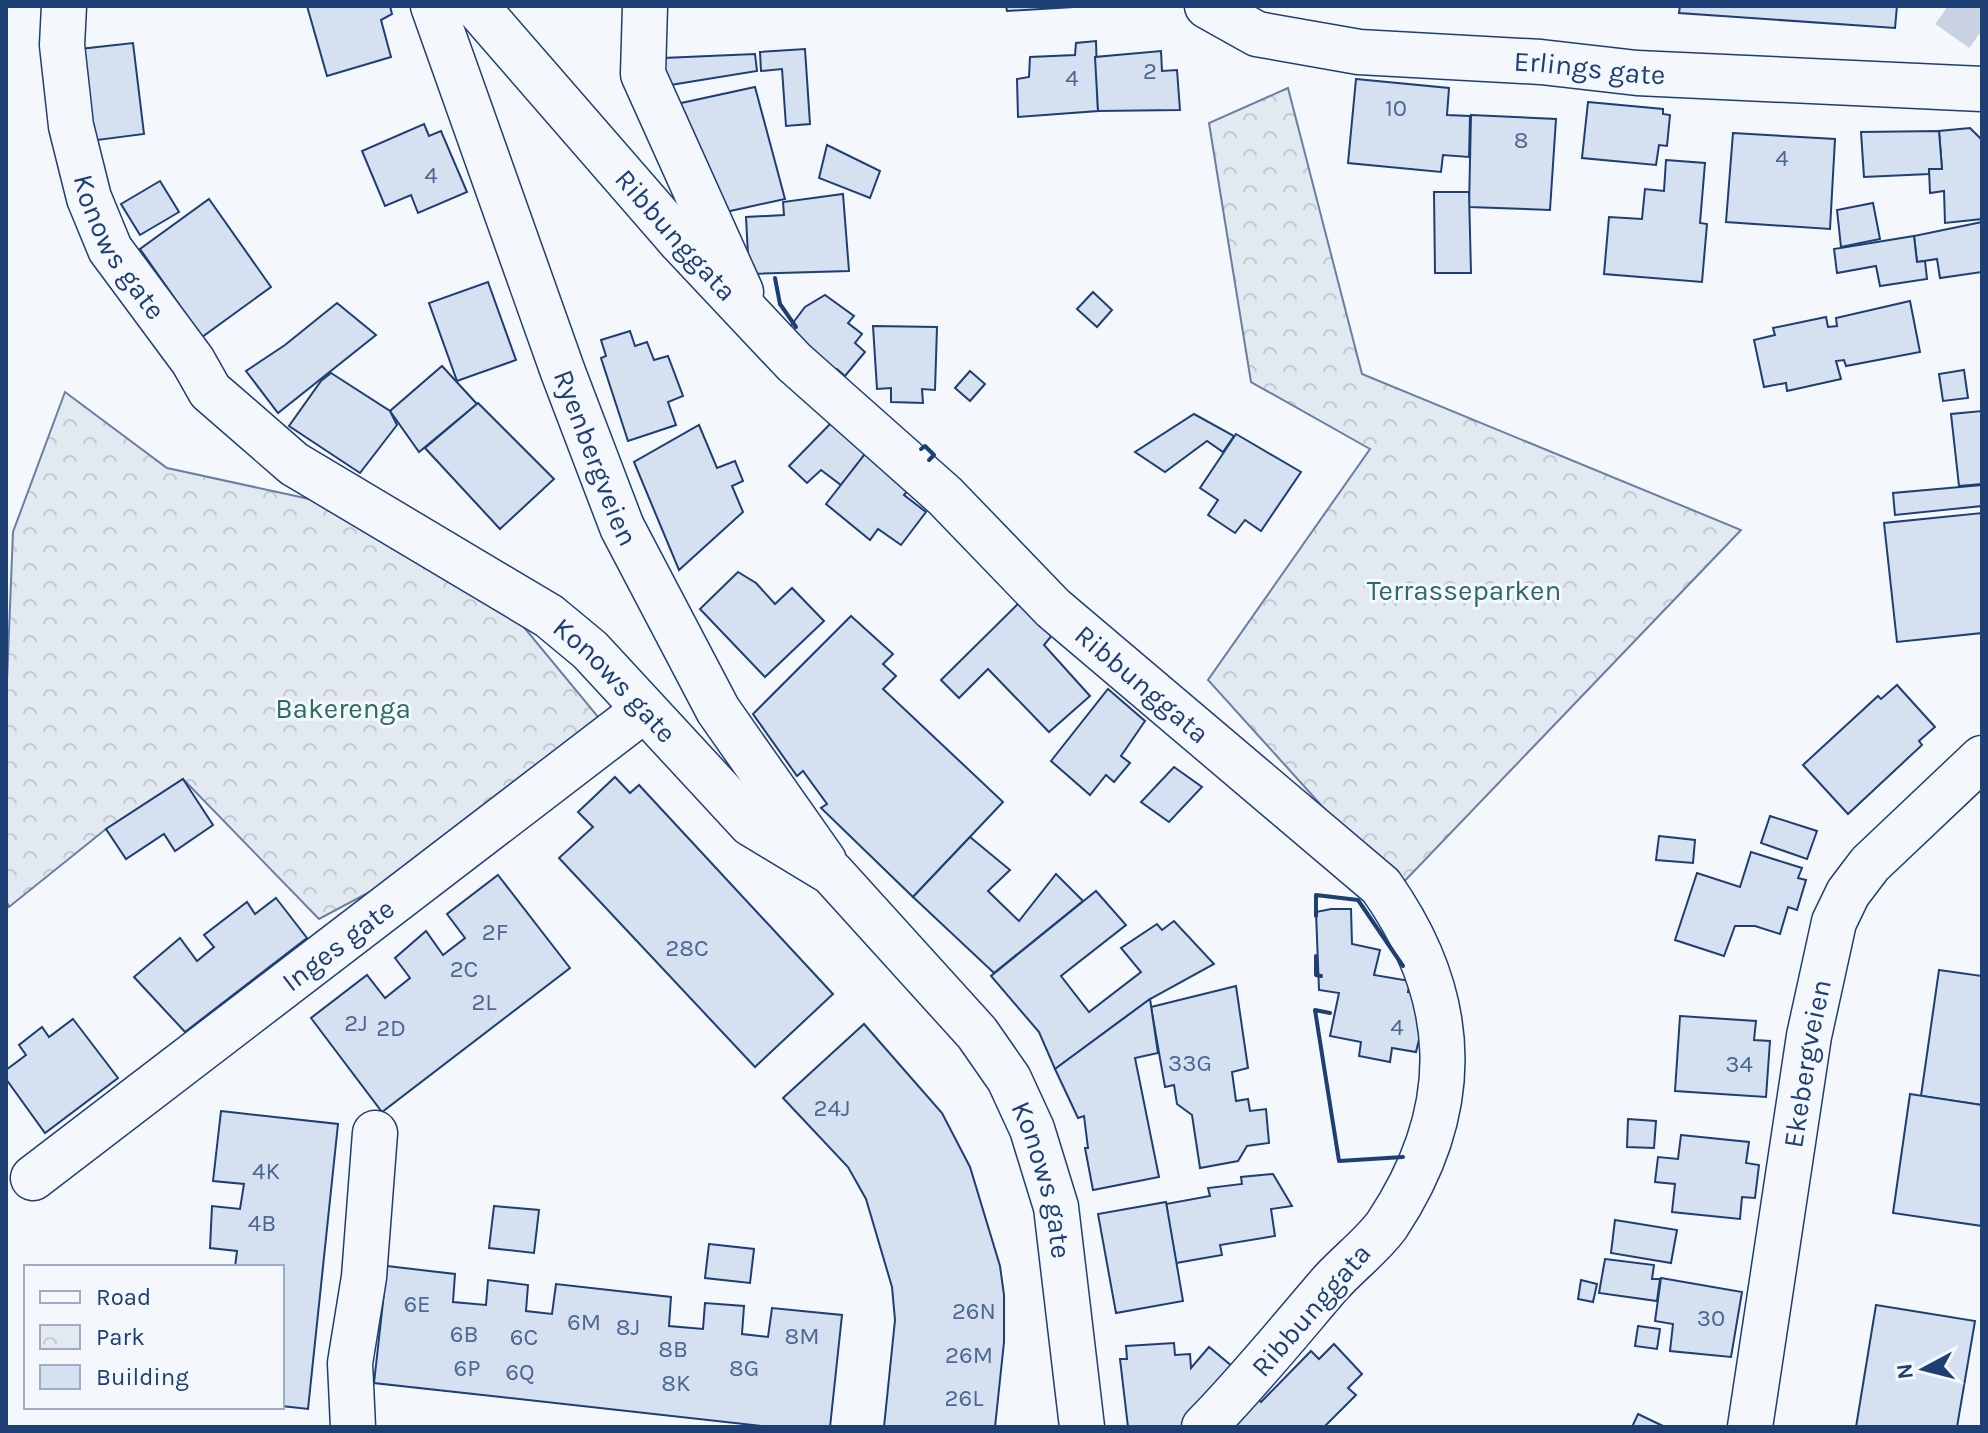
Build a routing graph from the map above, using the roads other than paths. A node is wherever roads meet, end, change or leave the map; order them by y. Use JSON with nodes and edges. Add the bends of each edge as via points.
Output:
{"nodes":[{"id":1,"x":64,"y":6,"type":"edge"},
{"id":2,"x":433,"y":6,"type":"edge"},
{"id":3,"x":476,"y":6,"type":"edge"},
{"id":4,"x":645,"y":6,"type":"edge"},
{"id":5,"x":1207,"y":6,"type":"edge"},
{"id":6,"x":1982,"y":89,"type":"edge"},
{"id":7,"x":745,"y":308,"type":"junction"},
{"id":8,"x":644,"y":710,"type":"junction"},
{"id":9,"x":1982,"y":758,"type":"edge"},
{"id":10,"x":832,"y":873,"type":"junction"},
{"id":11,"x":375,"y":1133,"type":"dead end"},
{"id":12,"x":33,"y":1178,"type":"dead end"},
{"id":13,"x":353,"y":1427,"type":"edge"},
{"id":14,"x":1082,"y":1427,"type":"edge"},
{"id":15,"x":1204,"y":1427,"type":"edge"},
{"id":16,"x":1750,"y":1427,"type":"edge"}],
"edges":[{"from":1,"to":8,"type":"street","name":"Konows gate","via":[[62,45],[71,126],[89,198],[110,249],[210,391],[294,464],[549,616],[590,650]]},
{"from":2,"to":10,"type":"street","name":"Ryenbergveien","via":[[622,527],[718,710]]},
{"from":3,"to":7,"type":"street","name":"Ribbunggata"},
{"from":4,"to":7,"type":"street","via":[[643,74],[724,247]]},
{"from":5,"to":6,"type":"street","name":"Erlings gate","via":[[1257,34],[1359,52],[1637,73]]},
{"from":7,"to":15,"type":"street","name":"Ribbunggata","via":[[794,362],[945,496],[1053,608],[1381,886],[1432,978],[1444,1061],[1433,1126],[1411,1181],[1386,1226]]},
{"from":8,"to":10,"type":"street","name":"Konows gate","via":[[751,824]]},
{"from":8,"to":12,"type":"street","name":"Inges gate"},
{"from":9,"to":16,"type":"street","name":"Ekebergveien","via":[[1870,864],[1834,922],[1809,1036]]},
{"from":10,"to":14,"type":"street","name":"Konows gate","via":[[977,1033],[1009,1079],[1032,1129],[1056,1207]]},
{"from":11,"to":13,"type":"street","via":[[364,1277],[350,1363]]}]}
